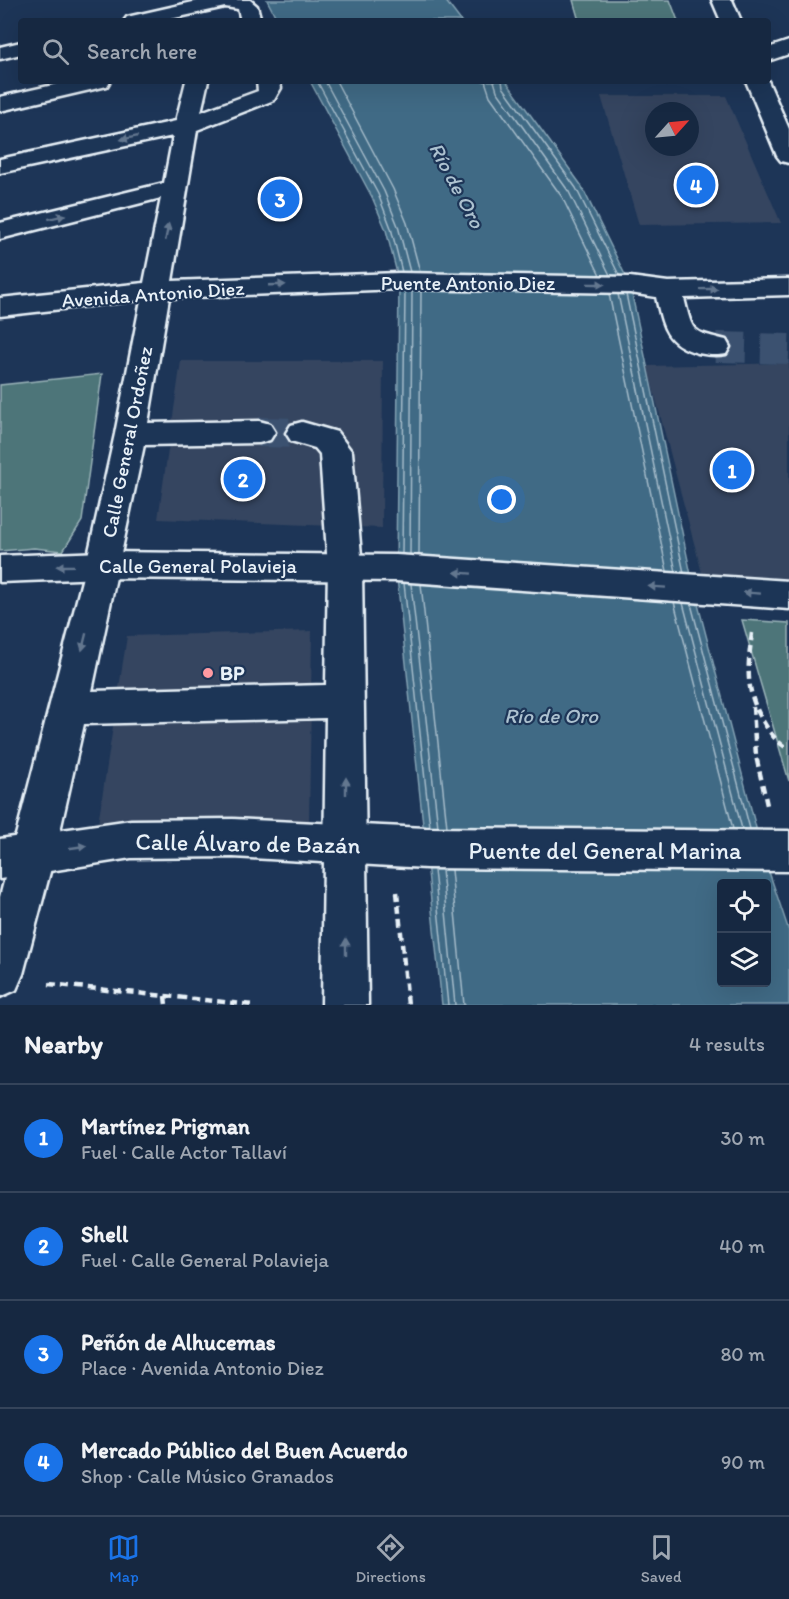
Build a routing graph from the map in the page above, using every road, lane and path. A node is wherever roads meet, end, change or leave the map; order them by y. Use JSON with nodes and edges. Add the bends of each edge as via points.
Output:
{"nodes":[{"id":1,"x":722,"y":0,"type":"edge"},
{"id":2,"x":184,"y":10,"type":"edge"},
{"id":3,"x":148,"y":18,"type":"edge"},
{"id":4,"x":250,"y":18,"type":"edge"},
{"id":5,"x":730,"y":18,"type":"edge"},
{"id":6,"x":789,"y":47,"type":"edge"},
{"id":7,"x":18,"y":49,"type":"edge"},
{"id":8,"x":0,"y":53,"type":"edge"},
{"id":9,"x":771,"y":54,"type":"edge"},
{"id":10,"x":86,"y":84,"type":"edge"},
{"id":11,"x":196,"y":84,"type":"edge"},
{"id":12,"x":269,"y":84,"type":"edge"},
{"id":13,"x":758,"y":84,"type":"edge"},
{"id":14,"x":0,"y":104,"type":"edge"},
{"id":15,"x":186,"y":126,"type":"junction"},
{"id":16,"x":789,"y":156,"type":"edge"},
{"id":17,"x":0,"y":165,"type":"edge"},
{"id":18,"x":176,"y":187,"type":"junction"},
{"id":19,"x":0,"y":231,"type":"edge"},
{"id":20,"x":306,"y":284,"type":"joint"},
{"id":21,"x":789,"y":287,"type":"edge"},
{"id":22,"x":155,"y":290,"type":"junction"},
{"id":23,"x":668,"y":290,"type":"junction"},
{"id":24,"x":0,"y":307,"type":"edge"},
{"id":25,"x":716,"y":347,"type":"tunnel mouth"},
{"id":26,"x":259,"y":432,"type":"tunnel mouth"},
{"id":27,"x":303,"y":433,"type":"tunnel mouth"},
{"id":28,"x":131,"y":434,"type":"junction"},
{"id":29,"x":103,"y":565,"type":"junction"},
{"id":30,"x":345,"y":567,"type":"junction"},
{"id":31,"x":0,"y":569,"type":"edge"},
{"id":32,"x":772,"y":594,"type":"edge"},
{"id":33,"x":345,"y":701,"type":"junction"},
{"id":34,"x":753,"y":706,"type":"junction"},
{"id":35,"x":67,"y":708,"type":"junction"},
{"id":36,"x":789,"y":749,"type":"edge"},
{"id":37,"x":346,"y":844,"type":"junction"},
{"id":38,"x":410,"y":847,"type":"junction"},
{"id":39,"x":786,"y":851,"type":"edge"},
{"id":40,"x":17,"y":856,"type":"edge"},
{"id":41,"x":0,"y":974,"type":"edge"},
{"id":42,"x":47,"y":984,"type":"dead end"},
{"id":43,"x":165,"y":996,"type":"junction"},
{"id":44,"x":166,"y":1005,"type":"edge"},
{"id":45,"x":253,"y":1005,"type":"edge"},
{"id":46,"x":345,"y":1005,"type":"edge"},
{"id":47,"x":408,"y":1005,"type":"edge"}],
"edges":[{"from":1,"to":5,"type":"street"},
{"from":2,"to":3,"type":"street"},
{"from":2,"to":4,"type":"street","via":[[238,2],[247,6]]},
{"from":6,"to":9,"type":"street"},
{"from":7,"to":8,"type":"street"},
{"from":10,"to":14,"type":"street"},
{"from":11,"to":15,"type":"street","name":"Calle General Ordoñez"},
{"from":12,"to":15,"type":"street","via":[[266,95]]},
{"from":13,"to":16,"type":"street"},
{"from":15,"to":17,"type":"street","one_way":true},
{"from":15,"to":18,"type":"street","name":"Calle General Ordoñez"},
{"from":19,"to":18,"type":"street","one_way":true},
{"from":22,"to":18,"type":"street","name":"Calle General Ordoñez","one_way":true},
{"from":22,"to":20,"type":"street","name":"Avenida Antonio Diez","one_way":true},
{"from":20,"to":23,"type":"street","name":"Puente Antonio Diez","one_way":true,"via":[[475,281],[630,285]]},
{"from":23,"to":21,"type":"street","name":"Puente Antonio Diez","one_way":true},
{"from":22,"to":24,"type":"street","name":"Avenida Antonio Diez"},
{"from":22,"to":28,"type":"street","name":"Calle General Ordoñez"},
{"from":23,"to":25,"type":"street","via":[[683,336],[693,344]]},
{"from":26,"to":28,"type":"street"},
{"from":27,"to":30,"type":"street","via":[[326,440],[336,452]]},
{"from":28,"to":29,"type":"street","name":"Calle General Ordoñez"},
{"from":29,"to":30,"type":"street","name":"Calle General Polavieja"},
{"from":29,"to":31,"type":"street","name":"Calle General Polavieja","one_way":true},
{"from":29,"to":35,"type":"street","name":"Calle General Ordoñez","one_way":true},
{"from":32,"to":30,"type":"street","name":"Calle General Polavieja","one_way":true},
{"from":30,"to":33,"type":"street"},
{"from":32,"to":34,"type":"path","via":[[752,635],[746,662]]},
{"from":33,"to":35,"type":"street"},
{"from":37,"to":33,"type":"street","one_way":true},
{"from":34,"to":36,"type":"path","via":[[774,738]]},
{"from":34,"to":39,"type":"path","via":[[757,775]]},
{"from":35,"to":40,"type":"street","name":"Calle General Ordoñez"},
{"from":37,"to":38,"type":"street","name":"Calle Álvaro de Bazán"},
{"from":40,"to":37,"type":"street","name":"Calle Álvaro de Bazán","one_way":true,"via":[[132,839],[233,838]]},
{"from":46,"to":37,"type":"street","one_way":true},
{"from":38,"to":39,"type":"street","name":"Puente del General Marina"},
{"from":38,"to":47,"type":"path"},
{"from":40,"to":41,"type":"street","name":"Calle General Ordoñez"},
{"from":42,"to":43,"type":"path"},
{"from":43,"to":44,"type":"path"},
{"from":43,"to":45,"type":"path"}]}
